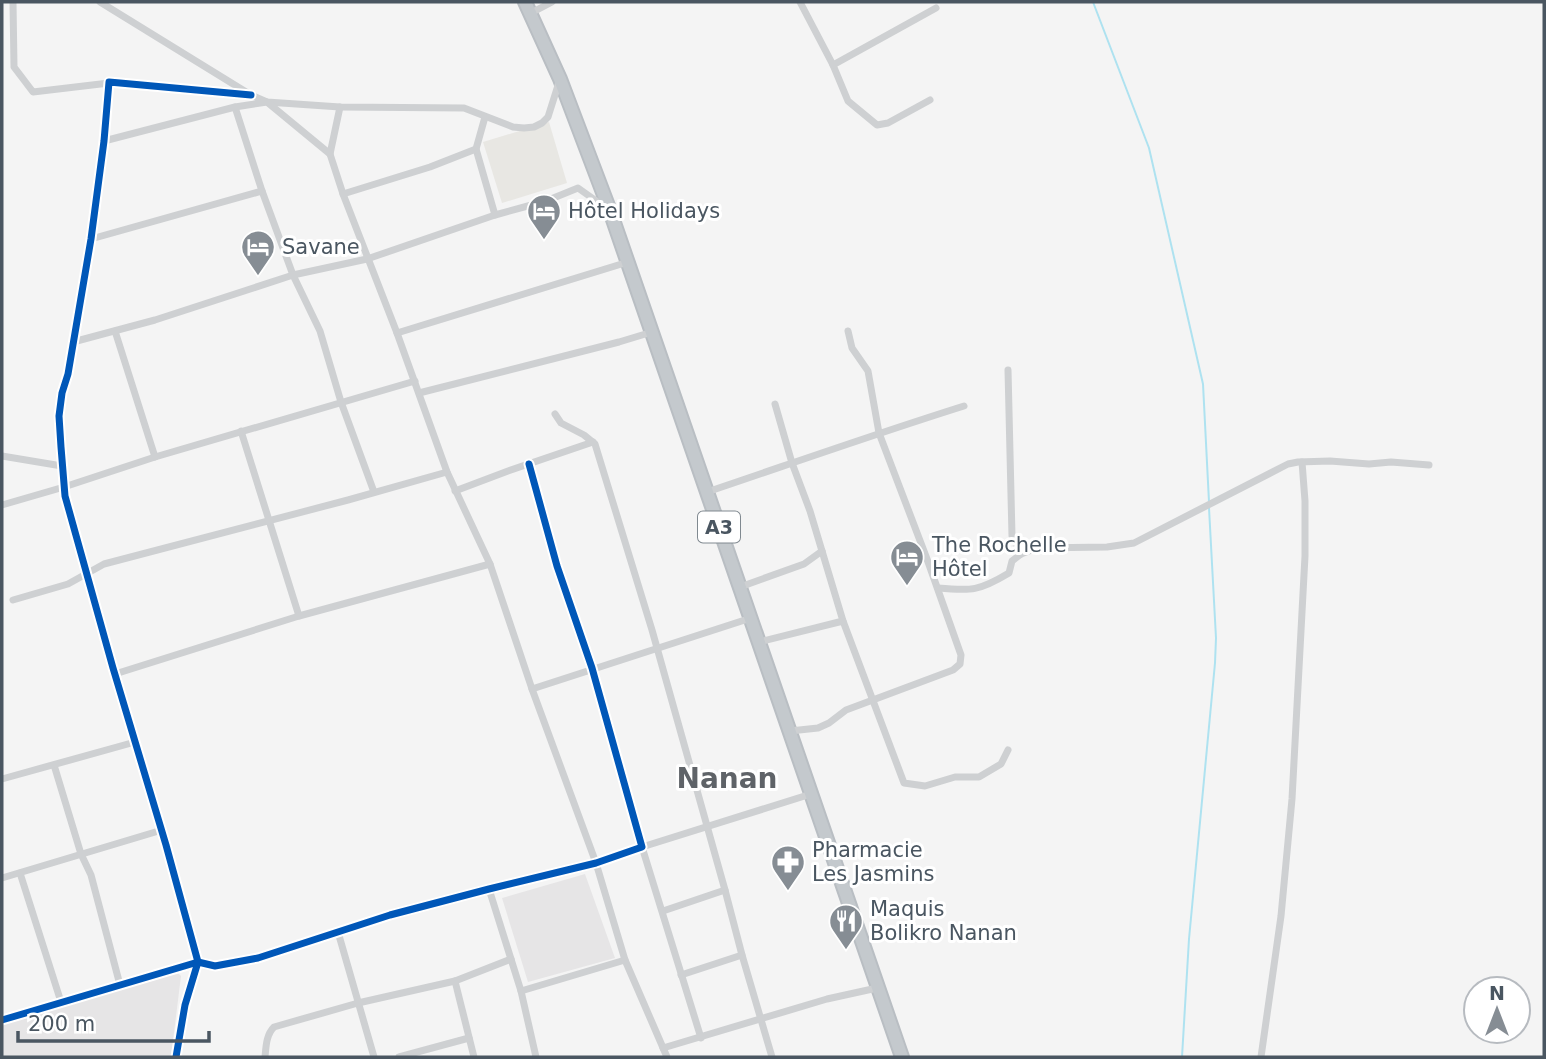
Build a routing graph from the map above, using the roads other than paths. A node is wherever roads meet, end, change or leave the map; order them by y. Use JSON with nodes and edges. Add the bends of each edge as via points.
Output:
{"nodes":[{"id":1,"x":13,"y":2,"type":"edge"},
{"id":2,"x":100,"y":2,"type":"edge"},
{"id":3,"x":552,"y":2,"type":"edge"},
{"id":4,"x":800,"y":2,"type":"edge"},
{"id":5,"x":528,"y":8,"type":"edge"},
{"id":6,"x":936,"y":8,"type":"dead end"},
{"id":7,"x":833,"y":65,"type":"junction"},
{"id":8,"x":560,"y":79,"type":"junction"},
{"id":9,"x":109,"y":83,"type":"junction"},
{"id":10,"x":251,"y":95,"type":"junction"},
{"id":11,"x":930,"y":100,"type":"dead end"},
{"id":12,"x":267,"y":102,"type":"junction"},
{"id":13,"x":235,"y":107,"type":"junction"},
{"id":14,"x":340,"y":107,"type":"junction"},
{"id":15,"x":485,"y":117,"type":"junction"},
{"id":16,"x":104,"y":141,"type":"junction"},
{"id":17,"x":475,"y":149,"type":"junction"},
{"id":18,"x":330,"y":154,"type":"junction"},
{"id":19,"x":262,"y":191,"type":"junction"},
{"id":20,"x":343,"y":194,"type":"junction"},
{"id":21,"x":610,"y":211,"type":"junction"},
{"id":22,"x":495,"y":215,"type":"junction"},
{"id":23,"x":91,"y":239,"type":"junction"},
{"id":24,"x":368,"y":259,"type":"junction"},
{"id":25,"x":628,"y":262,"type":"junction"},
{"id":26,"x":293,"y":275,"type":"junction"},
{"id":27,"x":115,"y":331,"type":"junction"},
{"id":28,"x":848,"y":331,"type":"dead end"},
{"id":29,"x":397,"y":332,"type":"junction"},
{"id":30,"x":652,"y":332,"type":"junction"},
{"id":31,"x":73,"y":342,"type":"junction"},
{"id":32,"x":1008,"y":370,"type":"dead end"},
{"id":33,"x":415,"y":381,"type":"junction"},
{"id":34,"x":418,"y":393,"type":"junction"},
{"id":35,"x":341,"y":402,"type":"junction"},
{"id":36,"x":775,"y":404,"type":"dead end"},
{"id":37,"x":964,"y":406,"type":"dead end"},
{"id":38,"x":555,"y":414,"type":"dead end"},
{"id":39,"x":241,"y":431,"type":"junction"},
{"id":40,"x":879,"y":433,"type":"junction"},
{"id":41,"x":593,"y":442,"type":"junction"},
{"id":42,"x":2,"y":456,"type":"edge"},
{"id":43,"x":155,"y":457,"type":"junction"},
{"id":44,"x":1302,"y":462,"type":"junction"},
{"id":45,"x":792,"y":463,"type":"junction"},
{"id":46,"x":528,"y":464,"type":"junction"},
{"id":47,"x":1429,"y":465,"type":"dead end"},
{"id":48,"x":62,"y":466,"type":"junction"},
{"id":49,"x":447,"y":472,"type":"junction"},
{"id":50,"x":64,"y":487,"type":"junction"},
{"id":51,"x":455,"y":491,"type":"junction"},
{"id":52,"x":374,"y":492,"type":"junction"},
{"id":53,"x":707,"y":492,"type":"junction"},
{"id":54,"x":2,"y":505,"type":"edge"},
{"id":55,"x":270,"y":520,"type":"junction"},
{"id":56,"x":822,"y":551,"type":"junction"},
{"id":57,"x":1021,"y":554,"type":"junction"},
{"id":58,"x":490,"y":564,"type":"junction"},
{"id":59,"x":86,"y":573,"type":"junction"},
{"id":60,"x":740,"y":587,"type":"junction"},
{"id":61,"x":937,"y":587,"type":"junction"},
{"id":62,"x":13,"y":600,"type":"dead end"},
{"id":63,"x":299,"y":616,"type":"junction"},
{"id":64,"x":751,"y":618,"type":"junction"},
{"id":65,"x":843,"y":621,"type":"junction"},
{"id":66,"x":759,"y":642,"type":"junction"},
{"id":67,"x":657,"y":649,"type":"junction"},
{"id":68,"x":592,"y":668,"type":"junction"},
{"id":69,"x":115,"y":674,"type":"junction"},
{"id":70,"x":532,"y":689,"type":"junction"},
{"id":71,"x":874,"y":701,"type":"junction"},
{"id":72,"x":790,"y":731,"type":"junction"},
{"id":73,"x":135,"y":742,"type":"junction"},
{"id":74,"x":1008,"y":750,"type":"dead end"},
{"id":75,"x":54,"y":765,"type":"junction"},
{"id":76,"x":2,"y":779,"type":"edge"},
{"id":77,"x":811,"y":794,"type":"junction"},
{"id":78,"x":707,"y":825,"type":"junction"},
{"id":79,"x":162,"y":830,"type":"junction"},
{"id":80,"x":642,"y":846,"type":"junction"},
{"id":81,"x":81,"y":855,"type":"junction"},
{"id":82,"x":596,"y":863,"type":"junction"},
{"id":83,"x":20,"y":873,"type":"junction"},
{"id":84,"x":2,"y":878,"type":"edge"},
{"id":85,"x":489,"y":889,"type":"junction"},
{"id":86,"x":725,"y":890,"type":"junction"},
{"id":87,"x":663,"y":911,"type":"junction"},
{"id":88,"x":338,"y":932,"type":"junction"},
{"id":89,"x":742,"y":955,"type":"junction"},
{"id":90,"x":511,"y":959,"type":"junction"},
{"id":91,"x":625,"y":960,"type":"junction"},
{"id":92,"x":198,"y":962,"type":"junction"},
{"id":93,"x":681,"y":975,"type":"junction"},
{"id":94,"x":455,"y":981,"type":"junction"},
{"id":95,"x":120,"y":985,"type":"junction"},
{"id":96,"x":877,"y":988,"type":"junction"},
{"id":97,"x":521,"y":991,"type":"junction"},
{"id":98,"x":61,"y":1002,"type":"junction"},
{"id":99,"x":358,"y":1003,"type":"junction"},
{"id":100,"x":761,"y":1018,"type":"junction"},
{"id":101,"x":2,"y":1020,"type":"edge"},
{"id":102,"x":469,"y":1038,"type":"junction"},
{"id":103,"x":701,"y":1038,"type":"junction"},
{"id":104,"x":663,"y":1048,"type":"junction"},
{"id":105,"x":176,"y":1057,"type":"edge"},
{"id":106,"x":265,"y":1057,"type":"edge"},
{"id":107,"x":374,"y":1057,"type":"edge"},
{"id":108,"x":399,"y":1057,"type":"edge"},
{"id":109,"x":474,"y":1057,"type":"edge"},
{"id":110,"x":536,"y":1057,"type":"edge"},
{"id":111,"x":667,"y":1057,"type":"edge"},
{"id":112,"x":772,"y":1057,"type":"edge"},
{"id":113,"x":902,"y":1057,"type":"edge"},
{"id":114,"x":1261,"y":1057,"type":"edge"}],
"edges":[{"from":1,"to":9,"type":"street","via":[[14,67],[33,92]]},
{"from":2,"to":10,"type":"street"},
{"from":3,"to":5,"type":"street"},
{"from":4,"to":7,"type":"street"},
{"from":5,"to":8,"type":"highway","number":"A3"},
{"from":6,"to":7,"type":"street"},
{"from":7,"to":11,"type":"street","via":[[848,101],[877,125]]},
{"from":8,"to":15,"type":"street","via":[[542,123],[513,127]]},
{"from":8,"to":21,"type":"highway","number":"A3"},
{"from":9,"to":10,"type":"street"},
{"from":9,"to":16,"type":"street"},
{"from":10,"to":12,"type":"street"},
{"from":12,"to":13,"type":"street"},
{"from":12,"to":14,"type":"street"},
{"from":12,"to":18,"type":"street"},
{"from":13,"to":16,"type":"street"},
{"from":13,"to":19,"type":"street"},
{"from":14,"to":15,"type":"street","via":[[464,108]]},
{"from":14,"to":18,"type":"street"},
{"from":15,"to":17,"type":"street"},
{"from":16,"to":23,"type":"street"},
{"from":17,"to":20,"type":"street"},
{"from":17,"to":22,"type":"street"},
{"from":18,"to":20,"type":"street"},
{"from":19,"to":23,"type":"street"},
{"from":19,"to":26,"type":"street"},
{"from":20,"to":24,"type":"street"},
{"from":21,"to":22,"type":"street","via":[[578,188]]},
{"from":21,"to":25,"type":"highway","number":"A3"},
{"from":22,"to":24,"type":"street"},
{"from":23,"to":31,"type":"street"},
{"from":24,"to":26,"type":"street"},
{"from":24,"to":29,"type":"street"},
{"from":25,"to":29,"type":"street"},
{"from":25,"to":30,"type":"highway","number":"A3"},
{"from":26,"to":27,"type":"street"},
{"from":26,"to":35,"type":"street","via":[[320,331]]},
{"from":27,"to":31,"type":"street"},
{"from":27,"to":43,"type":"street"},
{"from":28,"to":40,"type":"street","via":[[852,348],[867,371]]},
{"from":29,"to":33,"type":"street"},
{"from":30,"to":34,"type":"street"},
{"from":30,"to":53,"type":"highway","number":"A3"},
{"from":31,"to":48,"type":"street","via":[[59,416]]},
{"from":32,"to":57,"type":"street","via":[[1012,536]]},
{"from":33,"to":34,"type":"street"},
{"from":33,"to":35,"type":"street"},
{"from":34,"to":49,"type":"street"},
{"from":35,"to":39,"type":"street"},
{"from":35,"to":52,"type":"street"},
{"from":36,"to":45,"type":"street"},
{"from":37,"to":40,"type":"street"},
{"from":38,"to":41,"type":"street","via":[[561,423]]},
{"from":39,"to":43,"type":"street"},
{"from":39,"to":55,"type":"street"},
{"from":40,"to":45,"type":"street"},
{"from":40,"to":61,"type":"street"},
{"from":41,"to":46,"type":"street"},
{"from":41,"to":67,"type":"street"},
{"from":42,"to":48,"type":"street"},
{"from":43,"to":50,"type":"street"},
{"from":44,"to":47,"type":"street"},
{"from":44,"to":57,"type":"street","via":[[1281,467],[1134,543],[1037,548]]},
{"from":44,"to":114,"type":"street","via":[[1305,556],[1292,799]]},
{"from":45,"to":53,"type":"street"},
{"from":45,"to":56,"type":"street"},
{"from":46,"to":51,"type":"street"},
{"from":46,"to":68,"type":"street"},
{"from":48,"to":50,"type":"street"},
{"from":49,"to":51,"type":"street"},
{"from":49,"to":52,"type":"street"},
{"from":50,"to":54,"type":"street"},
{"from":50,"to":59,"type":"street"},
{"from":51,"to":58,"type":"street"},
{"from":52,"to":55,"type":"street"},
{"from":53,"to":60,"type":"highway","number":"A3"},
{"from":55,"to":59,"type":"street","via":[[104,564]]},
{"from":55,"to":63,"type":"street"},
{"from":56,"to":60,"type":"street","via":[[804,564]]},
{"from":56,"to":65,"type":"street"},
{"from":57,"to":61,"type":"street","via":[[1012,561],[1009,572],[990,584],[969,590]]},
{"from":58,"to":63,"type":"street"},
{"from":58,"to":70,"type":"street"},
{"from":59,"to":62,"type":"street","via":[[68,584]]},
{"from":59,"to":69,"type":"street"},
{"from":60,"to":64,"type":"highway","number":"A3"},
{"from":61,"to":71,"type":"street","via":[[961,655],[960,664]]},
{"from":63,"to":69,"type":"street"},
{"from":64,"to":66,"type":"highway","number":"A3"},
{"from":64,"to":67,"type":"street"},
{"from":65,"to":66,"type":"street"},
{"from":65,"to":71,"type":"street"},
{"from":66,"to":72,"type":"highway","number":"A3"},
{"from":67,"to":68,"type":"street"},
{"from":67,"to":78,"type":"street"},
{"from":68,"to":70,"type":"street"},
{"from":68,"to":80,"type":"street"},
{"from":69,"to":73,"type":"street"},
{"from":70,"to":82,"type":"street"},
{"from":71,"to":72,"type":"street","via":[[846,710],[818,728]]},
{"from":71,"to":74,"type":"street","via":[[904,783],[925,786],[955,777],[979,778],[1001,764]]},
{"from":72,"to":77,"type":"highway","number":"A3"},
{"from":73,"to":75,"type":"street"},
{"from":73,"to":79,"type":"street"},
{"from":75,"to":76,"type":"street"},
{"from":75,"to":81,"type":"street"},
{"from":77,"to":78,"type":"street"},
{"from":77,"to":96,"type":"highway","number":"A3"},
{"from":78,"to":80,"type":"street"},
{"from":78,"to":86,"type":"street"},
{"from":79,"to":81,"type":"street"},
{"from":79,"to":92,"type":"street"},
{"from":80,"to":82,"type":"street"},
{"from":80,"to":87,"type":"street"},
{"from":81,"to":83,"type":"street"},
{"from":81,"to":95,"type":"street","via":[[91,876]]},
{"from":82,"to":85,"type":"street"},
{"from":82,"to":91,"type":"street"},
{"from":83,"to":84,"type":"street"},
{"from":83,"to":98,"type":"street"},
{"from":85,"to":88,"type":"street"},
{"from":85,"to":90,"type":"street"},
{"from":86,"to":87,"type":"street"},
{"from":86,"to":89,"type":"street"},
{"from":87,"to":93,"type":"street"},
{"from":88,"to":92,"type":"street","via":[[258,958],[215,966]]},
{"from":88,"to":99,"type":"street"},
{"from":89,"to":93,"type":"street"},
{"from":89,"to":100,"type":"street"},
{"from":90,"to":94,"type":"street"},
{"from":90,"to":97,"type":"street"},
{"from":91,"to":97,"type":"street"},
{"from":91,"to":104,"type":"street"},
{"from":92,"to":95,"type":"street"},
{"from":92,"to":105,"type":"street"},
{"from":93,"to":103,"type":"street"},
{"from":94,"to":99,"type":"street"},
{"from":94,"to":102,"type":"street"},
{"from":95,"to":98,"type":"street"},
{"from":96,"to":100,"type":"street"},
{"from":96,"to":113,"type":"highway","number":"A3"},
{"from":97,"to":110,"type":"street"},
{"from":98,"to":101,"type":"street"},
{"from":99,"to":106,"type":"street","via":[[274,1027]]},
{"from":99,"to":107,"type":"street"},
{"from":100,"to":103,"type":"street"},
{"from":100,"to":112,"type":"street"},
{"from":102,"to":108,"type":"street"},
{"from":102,"to":109,"type":"street"},
{"from":103,"to":104,"type":"street"},
{"from":104,"to":111,"type":"street"}]}
